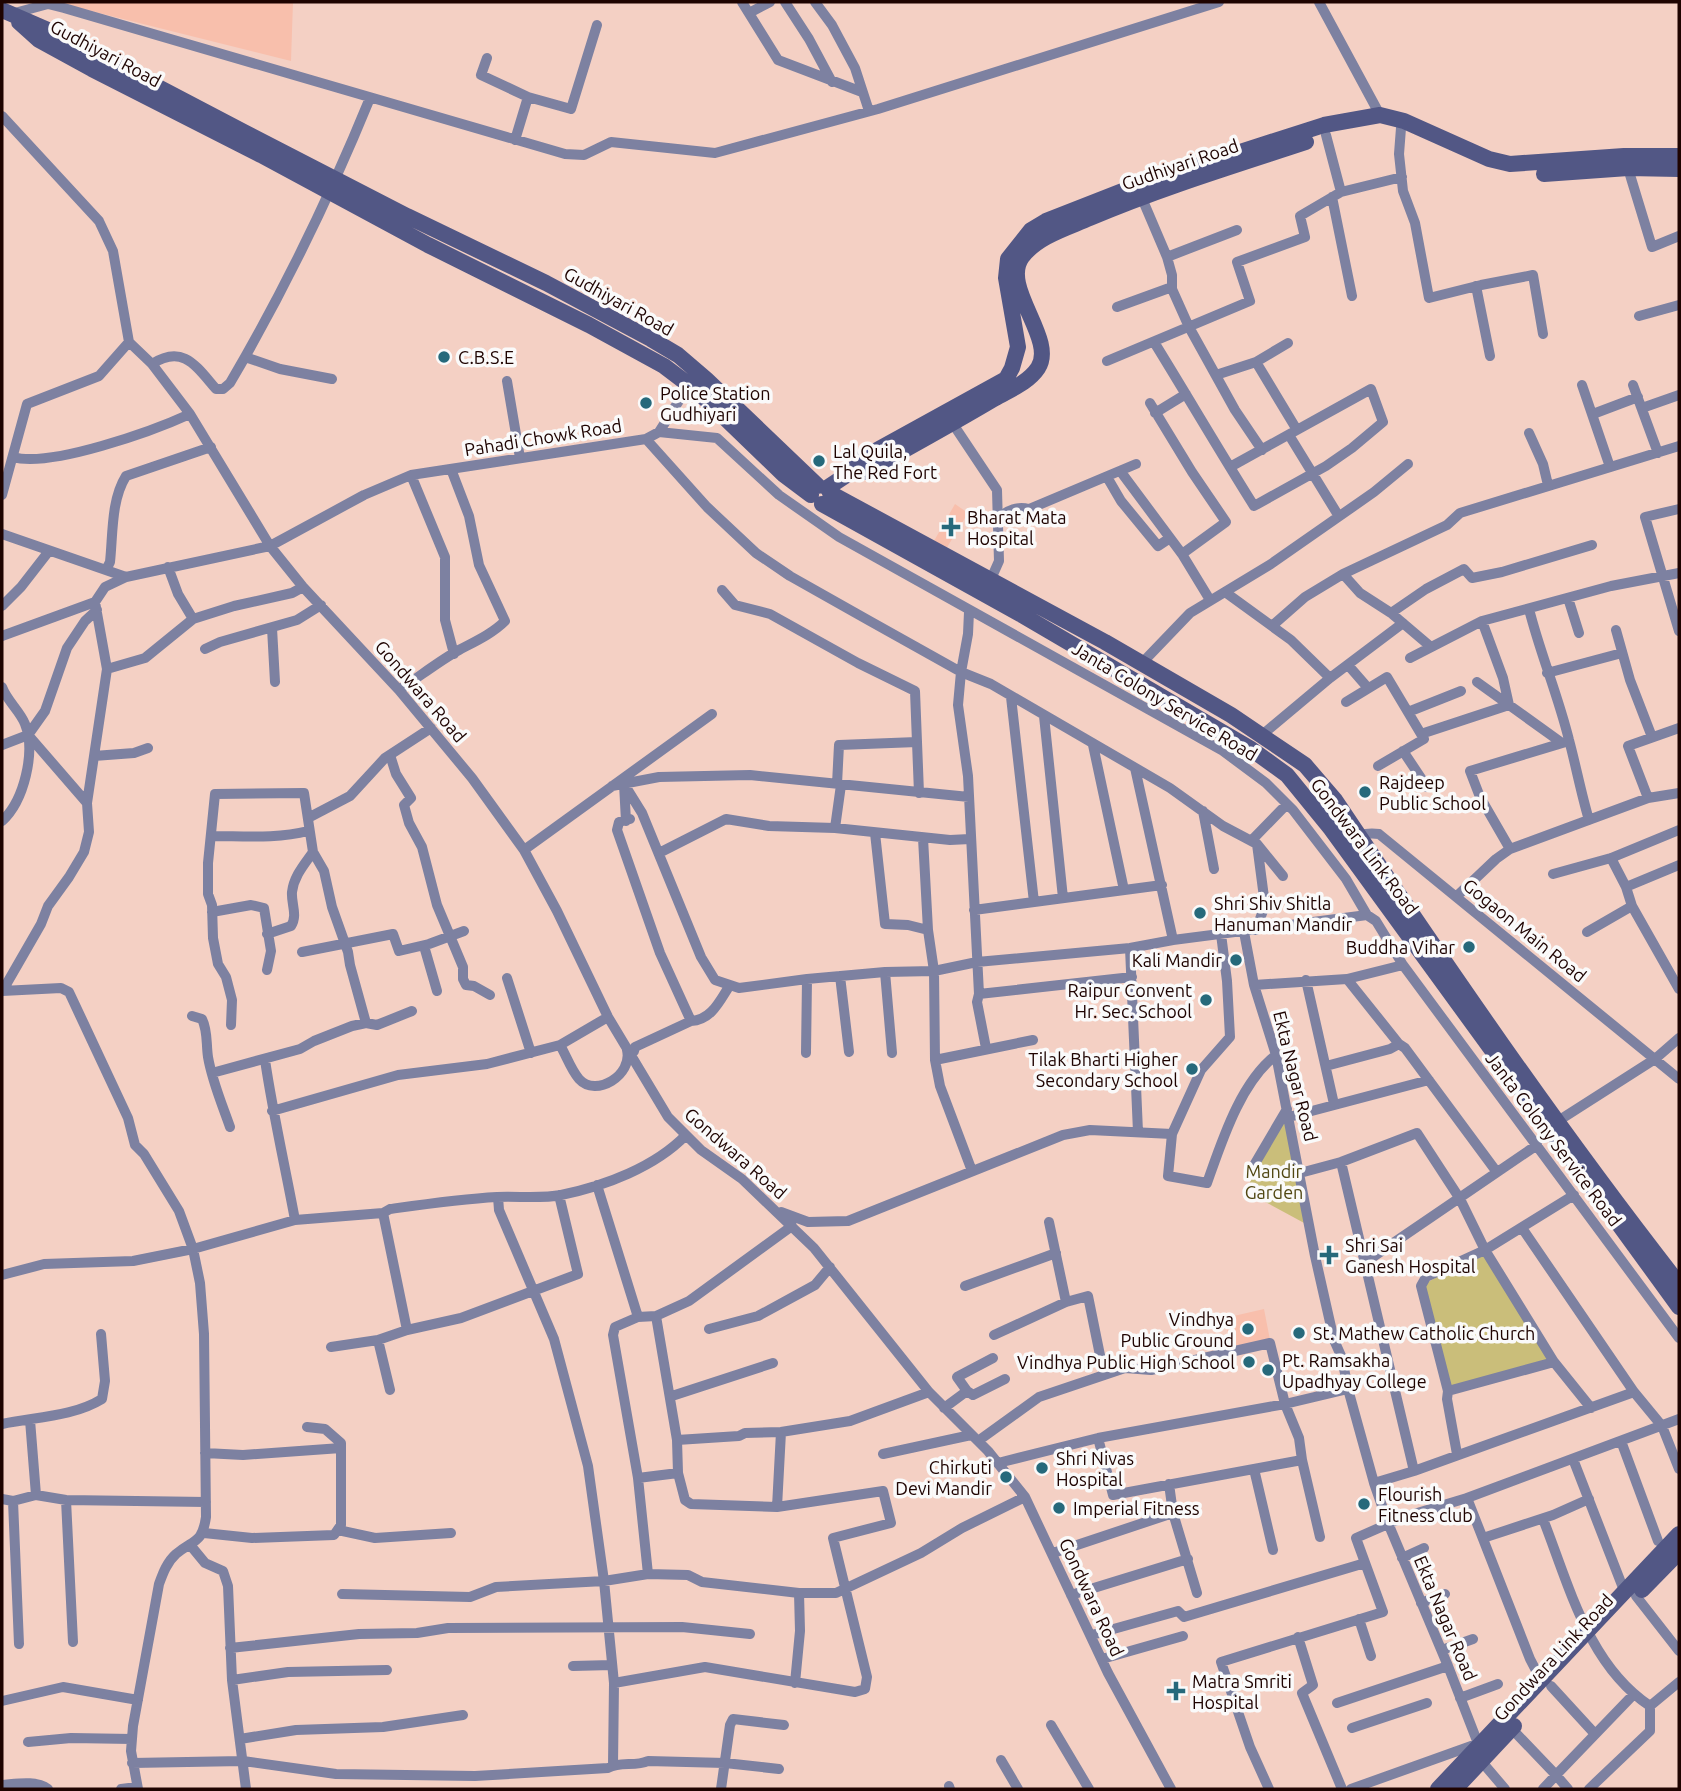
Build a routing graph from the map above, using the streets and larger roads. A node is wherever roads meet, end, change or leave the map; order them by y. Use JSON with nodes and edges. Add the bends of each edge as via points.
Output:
{"nodes":[{"id":1,"x":742,"y":2,"type":"edge"},
{"id":2,"x":769,"y":2,"type":"edge"},
{"id":3,"x":785,"y":2,"type":"edge"},
{"id":4,"x":815,"y":2,"type":"edge"},
{"id":5,"x":1219,"y":2,"type":"edge"},
{"id":6,"x":1320,"y":2,"type":"edge"},
{"id":7,"x":6,"y":12,"type":"edge"},
{"id":8,"x":749,"y":13,"type":"junction"},
{"id":9,"x":597,"y":25,"type":"dead end"},
{"id":10,"x":487,"y":58,"type":"dead end"},
{"id":11,"x":832,"y":82,"type":"junction"},
{"id":12,"x":862,"y":92,"type":"junction"},
{"id":13,"x":528,"y":97,"type":"junction"},
{"id":14,"x":370,"y":98,"type":"junction"},
{"id":15,"x":869,"y":111,"type":"junction"},
{"id":16,"x":1380,"y":115,"type":"junction"},
{"id":17,"x":2,"y":116,"type":"edge"},
{"id":18,"x":1401,"y":128,"type":"junction"},
{"id":19,"x":1326,"y":135,"type":"junction"},
{"id":20,"x":515,"y":140,"type":"junction"},
{"id":21,"x":1679,"y":156,"type":"edge"},
{"id":22,"x":1626,"y":162,"type":"junction"},
{"id":23,"x":1679,"y":169,"type":"edge"},
{"id":24,"x":1402,"y":177,"type":"junction"},
{"id":25,"x":333,"y":186,"type":"junction"},
{"id":26,"x":1337,"y":195,"type":"junction"},
{"id":27,"x":1141,"y":196,"type":"junction"},
{"id":28,"x":1046,"y":229,"type":"junction"},
{"id":29,"x":1237,"y":230,"type":"dead end"},
{"id":30,"x":1679,"y":236,"type":"edge"},
{"id":31,"x":1167,"y":257,"type":"junction"},
{"id":32,"x":1476,"y":286,"type":"junction"},
{"id":33,"x":1172,"y":287,"type":"junction"},
{"id":34,"x":1352,"y":296,"type":"dead end"},
{"id":35,"x":1679,"y":305,"type":"edge"},
{"id":36,"x":1117,"y":307,"type":"dead end"},
{"id":37,"x":1639,"y":316,"type":"dead end"},
{"id":38,"x":1189,"y":327,"type":"junction"},
{"id":39,"x":1543,"y":334,"type":"dead end"},
{"id":40,"x":129,"y":342,"type":"junction"},
{"id":41,"x":1154,"y":342,"type":"junction"},
{"id":42,"x":1288,"y":343,"type":"dead end"},
{"id":43,"x":1490,"y":356,"type":"dead end"},
{"id":44,"x":245,"y":357,"type":"junction"},
{"id":45,"x":1107,"y":361,"type":"dead end"},
{"id":46,"x":1256,"y":362,"type":"junction"},
{"id":47,"x":152,"y":364,"type":"junction"},
{"id":48,"x":1216,"y":375,"type":"junction"},
{"id":49,"x":332,"y":379,"type":"dead end"},
{"id":50,"x":506,"y":381,"type":"dead end"},
{"id":51,"x":689,"y":385,"type":"junction"},
{"id":52,"x":1582,"y":385,"type":"dead end"},
{"id":53,"x":1633,"y":385,"type":"dead end"},
{"id":54,"x":1186,"y":394,"type":"junction"},
{"id":55,"x":1679,"y":395,"type":"edge"},
{"id":56,"x":1640,"y":403,"type":"junction"},
{"id":57,"x":190,"y":414,"type":"junction"},
{"id":58,"x":1593,"y":414,"type":"junction"},
{"id":59,"x":953,"y":424,"type":"junction"},
{"id":60,"x":659,"y":432,"type":"junction"},
{"id":61,"x":1293,"y":433,"type":"junction"},
{"id":62,"x":1530,"y":433,"type":"dead end"},
{"id":63,"x":646,"y":439,"type":"junction"},
{"id":64,"x":1679,"y":446,"type":"edge"},
{"id":65,"x":211,"y":447,"type":"junction"},
{"id":66,"x":1262,"y":450,"type":"junction"},
{"id":67,"x":1658,"y":453,"type":"junction"},
{"id":68,"x":520,"y":458,"type":"junction"},
{"id":69,"x":8,"y":464,"type":"edge"},
{"id":70,"x":1136,"y":464,"type":"dead end"},
{"id":71,"x":1408,"y":464,"type":"dead end"},
{"id":72,"x":1230,"y":467,"type":"junction"},
{"id":73,"x":1610,"y":467,"type":"junction"},
{"id":74,"x":451,"y":469,"type":"junction"},
{"id":75,"x":854,"y":470,"type":"junction"},
{"id":76,"x":1121,"y":472,"type":"junction"},
{"id":77,"x":1312,"y":473,"type":"junction"},
{"id":78,"x":411,"y":475,"type":"junction"},
{"id":79,"x":1107,"y":477,"type":"junction"},
{"id":80,"x":1548,"y":485,"type":"junction"},
{"id":81,"x":2,"y":495,"type":"edge"},
{"id":82,"x":818,"y":498,"type":"junction"},
{"id":83,"x":1679,"y":509,"type":"edge"},
{"id":84,"x":1338,"y":515,"type":"junction"},
{"id":85,"x":999,"y":517,"type":"junction"},
{"id":86,"x":2,"y":534,"type":"edge"},
{"id":87,"x":1170,"y":538,"type":"junction"},
{"id":88,"x":1592,"y":545,"type":"dead end"},
{"id":89,"x":270,"y":546,"type":"junction"},
{"id":90,"x":49,"y":551,"type":"junction"},
{"id":91,"x":1182,"y":554,"type":"junction"},
{"id":92,"x":168,"y":567,"type":"junction"},
{"id":93,"x":106,"y":570,"type":"junction"},
{"id":94,"x":1679,"y":573,"type":"edge"},
{"id":95,"x":1343,"y":574,"type":"junction"},
{"id":96,"x":1664,"y":576,"type":"junction"},
{"id":97,"x":126,"y":577,"type":"junction"},
{"id":98,"x":991,"y":579,"type":"junction"},
{"id":99,"x":303,"y":587,"type":"junction"},
{"id":100,"x":722,"y":590,"type":"dead end"},
{"id":101,"x":1225,"y":592,"type":"junction"},
{"id":102,"x":1568,"y":598,"type":"junction"},
{"id":103,"x":1210,"y":600,"type":"junction"},
{"id":104,"x":2,"y":606,"type":"edge"},
{"id":105,"x":96,"y":606,"type":"junction"},
{"id":106,"x":321,"y":606,"type":"junction"},
{"id":107,"x":1529,"y":608,"type":"junction"},
{"id":108,"x":1676,"y":609,"type":"edge"},
{"id":109,"x":969,"y":612,"type":"junction"},
{"id":110,"x":1391,"y":613,"type":"junction"},
{"id":111,"x":193,"y":619,"type":"junction"},
{"id":112,"x":1482,"y":621,"type":"junction"},
{"id":113,"x":1403,"y":623,"type":"junction"},
{"id":114,"x":1272,"y":626,"type":"junction"},
{"id":115,"x":272,"y":628,"type":"junction"},
{"id":116,"x":1616,"y":630,"type":"dead end"},
{"id":117,"x":1679,"y":631,"type":"edge"},
{"id":118,"x":1579,"y":633,"type":"dead end"},
{"id":119,"x":2,"y":636,"type":"edge"},
{"id":120,"x":1431,"y":647,"type":"junction"},
{"id":121,"x":205,"y":649,"type":"dead end"},
{"id":122,"x":1622,"y":653,"type":"junction"},
{"id":123,"x":454,"y":654,"type":"junction"},
{"id":124,"x":1410,"y":659,"type":"dead end"},
{"id":125,"x":1142,"y":663,"type":"junction"},
{"id":126,"x":1348,"y":665,"type":"junction"},
{"id":127,"x":107,"y":669,"type":"junction"},
{"id":128,"x":961,"y":672,"type":"junction"},
{"id":129,"x":1547,"y":673,"type":"junction"},
{"id":130,"x":1330,"y":678,"type":"junction"},
{"id":131,"x":275,"y":682,"type":"dead end"},
{"id":132,"x":1477,"y":682,"type":"dead end"},
{"id":133,"x":2,"y":687,"type":"edge"},
{"id":134,"x":1367,"y":688,"type":"junction"},
{"id":135,"x":400,"y":690,"type":"junction"},
{"id":136,"x":1461,"y":691,"type":"dead end"},
{"id":137,"x":1011,"y":697,"type":"junction"},
{"id":138,"x":1346,"y":702,"type":"dead end"},
{"id":139,"x":1509,"y":705,"type":"junction"},
{"id":140,"x":1408,"y":712,"type":"junction"},
{"id":141,"x":712,"y":713,"type":"dead end"},
{"id":142,"x":1044,"y":716,"type":"junction"},
{"id":143,"x":431,"y":728,"type":"junction"},
{"id":144,"x":1679,"y":728,"type":"edge"},
{"id":145,"x":1421,"y":734,"type":"junction"},
{"id":146,"x":28,"y":735,"type":"junction"},
{"id":147,"x":1262,"y":735,"type":"junction"},
{"id":148,"x":1652,"y":737,"type":"junction"},
{"id":149,"x":917,"y":742,"type":"junction"},
{"id":150,"x":1566,"y":742,"type":"junction"},
{"id":151,"x":2,"y":745,"type":"edge"},
{"id":152,"x":1093,"y":745,"type":"junction"},
{"id":153,"x":148,"y":748,"type":"dead end"},
{"id":154,"x":1404,"y":751,"type":"junction"},
{"id":155,"x":390,"y":755,"type":"junction"},
{"id":156,"x":94,"y":756,"type":"junction"},
{"id":157,"x":1378,"y":766,"type":"dead end"},
{"id":158,"x":1135,"y":768,"type":"junction"},
{"id":159,"x":624,"y":784,"type":"junction"},
{"id":160,"x":839,"y":785,"type":"junction"},
{"id":161,"x":612,"y":786,"type":"junction"},
{"id":162,"x":1427,"y":787,"type":"dead end"},
{"id":163,"x":919,"y":793,"type":"junction"},
{"id":164,"x":1679,"y":793,"type":"edge"},
{"id":165,"x":969,"y":797,"type":"junction"},
{"id":166,"x":1648,"y":798,"type":"junction"},
{"id":167,"x":87,"y":803,"type":"junction"},
{"id":168,"x":1287,"y":804,"type":"junction"},
{"id":169,"x":1203,"y":811,"type":"junction"},
{"id":170,"x":642,"y":813,"type":"junction"},
{"id":171,"x":309,"y":818,"type":"junction"},
{"id":172,"x":1589,"y":820,"type":"junction"},
{"id":173,"x":2,"y":821,"type":"edge"},
{"id":174,"x":626,"y":821,"type":"junction"},
{"id":175,"x":835,"y":828,"type":"junction"},
{"id":176,"x":308,"y":831,"type":"junction"},
{"id":177,"x":1679,"y":831,"type":"edge"},
{"id":178,"x":875,"y":833,"type":"junction"},
{"id":179,"x":1358,"y":835,"type":"junction"},
{"id":180,"x":212,"y":836,"type":"junction"},
{"id":181,"x":923,"y":838,"type":"junction"},
{"id":182,"x":970,"y":839,"type":"junction"},
{"id":183,"x":1254,"y":843,"type":"junction"},
{"id":184,"x":1342,"y":844,"type":"junction"},
{"id":185,"x":1510,"y":849,"type":"junction"},
{"id":186,"x":524,"y":850,"type":"junction"},
{"id":187,"x":313,"y":852,"type":"junction"},
{"id":188,"x":659,"y":853,"type":"junction"},
{"id":189,"x":1611,"y":858,"type":"junction"},
{"id":190,"x":1214,"y":869,"type":"dead end"},
{"id":191,"x":1678,"y":870,"type":"edge"},
{"id":192,"x":1553,"y":874,"type":"dead end"},
{"id":193,"x":1283,"y":876,"type":"dead end"},
{"id":194,"x":1162,"y":885,"type":"junction"},
{"id":195,"x":1626,"y":887,"type":"junction"},
{"id":196,"x":1124,"y":890,"type":"junction"},
{"id":197,"x":1457,"y":896,"type":"junction"},
{"id":198,"x":1063,"y":898,"type":"junction"},
{"id":199,"x":1034,"y":902,"type":"junction"},
{"id":200,"x":1632,"y":906,"type":"junction"},
{"id":201,"x":974,"y":910,"type":"junction"},
{"id":202,"x":212,"y":912,"type":"junction"},
{"id":203,"x":1367,"y":915,"type":"junction"},
{"id":204,"x":928,"y":930,"type":"junction"},
{"id":205,"x":464,"y":931,"type":"dead end"},
{"id":206,"x":1250,"y":931,"type":"junction"},
{"id":207,"x":1587,"y":932,"type":"dead end"},
{"id":208,"x":267,"y":934,"type":"junction"},
{"id":209,"x":1221,"y":934,"type":"junction"},
{"id":210,"x":449,"y":937,"type":"junction"},
{"id":211,"x":1173,"y":940,"type":"junction"},
{"id":212,"x":345,"y":944,"type":"junction"},
{"id":213,"x":424,"y":946,"type":"junction"},
{"id":214,"x":1130,"y":948,"type":"junction"},
{"id":215,"x":302,"y":952,"type":"dead end"},
{"id":216,"x":977,"y":962,"type":"junction"},
{"id":217,"x":1403,"y":965,"type":"junction"},
{"id":218,"x":268,"y":970,"type":"dead end"},
{"id":219,"x":934,"y":971,"type":"junction"},
{"id":220,"x":885,"y":972,"type":"junction"},
{"id":221,"x":840,"y":976,"type":"junction"},
{"id":222,"x":1132,"y":977,"type":"junction"},
{"id":223,"x":507,"y":978,"type":"dead end"},
{"id":224,"x":807,"y":979,"type":"junction"},
{"id":225,"x":1347,"y":979,"type":"junction"},
{"id":226,"x":1306,"y":980,"type":"junction"},
{"id":227,"x":730,"y":985,"type":"junction"},
{"id":228,"x":1254,"y":985,"type":"junction"},
{"id":229,"x":1679,"y":989,"type":"edge"},
{"id":230,"x":3,"y":991,"type":"edge"},
{"id":231,"x":437,"y":991,"type":"dead end"},
{"id":232,"x":979,"y":994,"type":"junction"},
{"id":233,"x":490,"y":995,"type":"dead end"},
{"id":234,"x":412,"y":1011,"type":"dead end"},
{"id":235,"x":192,"y":1016,"type":"dead end"},
{"id":236,"x":608,"y":1017,"type":"junction"},
{"id":237,"x":691,"y":1021,"type":"junction"},
{"id":238,"x":366,"y":1023,"type":"junction"},
{"id":239,"x":231,"y":1025,"type":"dead end"},
{"id":240,"x":1679,"y":1038,"type":"edge"},
{"id":241,"x":1033,"y":1040,"type":"dead end"},
{"id":242,"x":1399,"y":1044,"type":"junction"},
{"id":243,"x":560,"y":1045,"type":"junction"},
{"id":244,"x":986,"y":1048,"type":"junction"},
{"id":245,"x":627,"y":1050,"type":"junction"},
{"id":246,"x":849,"y":1052,"type":"dead end"},
{"id":247,"x":531,"y":1053,"type":"junction"},
{"id":248,"x":806,"y":1053,"type":"dead end"},
{"id":249,"x":892,"y":1053,"type":"dead end"},
{"id":250,"x":1276,"y":1055,"type":"junction"},
{"id":251,"x":1655,"y":1059,"type":"junction"},
{"id":252,"x":265,"y":1060,"type":"junction"},
{"id":253,"x":936,"y":1060,"type":"junction"},
{"id":254,"x":1326,"y":1066,"type":"junction"},
{"id":255,"x":212,"y":1073,"type":"junction"},
{"id":256,"x":1679,"y":1079,"type":"edge"},
{"id":257,"x":1429,"y":1080,"type":"junction"},
{"id":258,"x":1334,"y":1104,"type":"junction"},
{"id":259,"x":272,"y":1111,"type":"junction"},
{"id":260,"x":1288,"y":1113,"type":"junction"},
{"id":261,"x":1558,"y":1121,"type":"junction"},
{"id":262,"x":230,"y":1127,"type":"dead end"},
{"id":263,"x":1138,"y":1132,"type":"junction"},
{"id":264,"x":686,"y":1135,"type":"junction"},
{"id":265,"x":1172,"y":1135,"type":"junction"},
{"id":266,"x":1537,"y":1145,"type":"junction"},
{"id":267,"x":1341,"y":1163,"type":"junction"},
{"id":268,"x":972,"y":1171,"type":"junction"},
{"id":269,"x":1496,"y":1171,"type":"junction"},
{"id":270,"x":1250,"y":1172,"type":"dead end"},
{"id":271,"x":1300,"y":1173,"type":"junction"},
{"id":272,"x":597,"y":1185,"type":"junction"},
{"id":273,"x":559,"y":1195,"type":"junction"},
{"id":274,"x":1574,"y":1195,"type":"junction"},
{"id":275,"x":498,"y":1197,"type":"junction"},
{"id":276,"x":1460,"y":1199,"type":"junction"},
{"id":277,"x":775,"y":1210,"type":"junction"},
{"id":278,"x":383,"y":1213,"type":"junction"},
{"id":279,"x":295,"y":1220,"type":"junction"},
{"id":280,"x":1049,"y":1222,"type":"dead end"},
{"id":281,"x":792,"y":1226,"type":"junction"},
{"id":282,"x":1522,"y":1228,"type":"junction"},
{"id":283,"x":193,"y":1249,"type":"junction"},
{"id":284,"x":1485,"y":1251,"type":"junction"},
{"id":285,"x":1056,"y":1253,"type":"junction"},
{"id":286,"x":1364,"y":1263,"type":"junction"},
{"id":287,"x":830,"y":1267,"type":"junction"},
{"id":288,"x":2,"y":1275,"type":"edge"},
{"id":289,"x":1679,"y":1284,"type":"edge"},
{"id":290,"x":965,"y":1286,"type":"dead end"},
{"id":291,"x":534,"y":1292,"type":"junction"},
{"id":292,"x":1066,"y":1302,"type":"junction"},
{"id":293,"x":1679,"y":1307,"type":"edge"},
{"id":294,"x":656,"y":1316,"type":"junction"},
{"id":295,"x":638,"y":1317,"type":"junction"},
{"id":296,"x":709,"y":1329,"type":"dead end"},
{"id":297,"x":407,"y":1330,"type":"junction"},
{"id":298,"x":101,"y":1334,"type":"dead end"},
{"id":299,"x":994,"y":1335,"type":"dead end"},
{"id":300,"x":1679,"y":1338,"type":"edge"},
{"id":301,"x":378,"y":1340,"type":"junction"},
{"id":302,"x":331,"y":1347,"type":"dead end"},
{"id":303,"x":993,"y":1358,"type":"dead end"},
{"id":304,"x":1554,"y":1362,"type":"junction"},
{"id":305,"x":774,"y":1363,"type":"dead end"},
{"id":306,"x":1104,"y":1375,"type":"junction"},
{"id":307,"x":1005,"y":1378,"type":"dead end"},
{"id":308,"x":1348,"y":1389,"type":"junction"},
{"id":309,"x":390,"y":1390,"type":"dead end"},
{"id":310,"x":967,"y":1391,"type":"junction"},
{"id":311,"x":1448,"y":1391,"type":"junction"},
{"id":312,"x":929,"y":1392,"type":"junction"},
{"id":313,"x":1634,"y":1392,"type":"junction"},
{"id":314,"x":670,"y":1395,"type":"junction"},
{"id":315,"x":1285,"y":1404,"type":"junction"},
{"id":316,"x":944,"y":1408,"type":"junction"},
{"id":317,"x":1591,"y":1408,"type":"junction"},
{"id":318,"x":1679,"y":1419,"type":"edge"},
{"id":319,"x":30,"y":1420,"type":"junction"},
{"id":320,"x":2,"y":1423,"type":"edge"},
{"id":321,"x":1662,"y":1426,"type":"junction"},
{"id":322,"x":307,"y":1427,"type":"dead end"},
{"id":323,"x":781,"y":1432,"type":"junction"},
{"id":324,"x":974,"y":1438,"type":"junction"},
{"id":325,"x":1098,"y":1438,"type":"junction"},
{"id":326,"x":677,"y":1440,"type":"junction"},
{"id":327,"x":1621,"y":1441,"type":"junction"},
{"id":328,"x":341,"y":1448,"type":"junction"},
{"id":329,"x":205,"y":1453,"type":"junction"},
{"id":330,"x":883,"y":1454,"type":"dead end"},
{"id":331,"x":1457,"y":1454,"type":"junction"},
{"id":332,"x":1573,"y":1459,"type":"junction"},
{"id":333,"x":1302,"y":1460,"type":"junction"},
{"id":334,"x":998,"y":1463,"type":"junction"},
{"id":335,"x":1254,"y":1469,"type":"junction"},
{"id":336,"x":1679,"y":1469,"type":"edge"},
{"id":337,"x":1414,"y":1471,"type":"junction"},
{"id":338,"x":678,"y":1472,"type":"junction"},
{"id":339,"x":638,"y":1478,"type":"junction"},
{"id":340,"x":1374,"y":1483,"type":"junction"},
{"id":341,"x":1169,"y":1484,"type":"junction"},
{"id":342,"x":36,"y":1495,"type":"junction"},
{"id":343,"x":1025,"y":1497,"type":"junction"},
{"id":344,"x":1467,"y":1498,"type":"junction"},
{"id":345,"x":1589,"y":1499,"type":"junction"},
{"id":346,"x":7,"y":1500,"type":"edge"},
{"id":347,"x":66,"y":1500,"type":"junction"},
{"id":348,"x":206,"y":1503,"type":"junction"},
{"id":349,"x":777,"y":1507,"type":"junction"},
{"id":350,"x":1173,"y":1513,"type":"junction"},
{"id":351,"x":1543,"y":1519,"type":"junction"},
{"id":352,"x":1388,"y":1523,"type":"junction"},
{"id":353,"x":338,"y":1530,"type":"junction"},
{"id":354,"x":204,"y":1533,"type":"junction"},
{"id":355,"x":451,"y":1533,"type":"dead end"},
{"id":356,"x":1679,"y":1534,"type":"edge"},
{"id":357,"x":1320,"y":1538,"type":"dead end"},
{"id":358,"x":1482,"y":1538,"type":"junction"},
{"id":359,"x":1658,"y":1541,"type":"dead end"},
{"id":360,"x":191,"y":1546,"type":"junction"},
{"id":361,"x":1424,"y":1548,"type":"dead end"},
{"id":362,"x":1273,"y":1550,"type":"dead end"},
{"id":363,"x":1053,"y":1553,"type":"junction"},
{"id":364,"x":1402,"y":1558,"type":"junction"},
{"id":365,"x":1188,"y":1559,"type":"junction"},
{"id":366,"x":1677,"y":1560,"type":"edge"},
{"id":367,"x":1365,"y":1563,"type":"junction"},
{"id":368,"x":648,"y":1574,"type":"junction"},
{"id":369,"x":604,"y":1581,"type":"junction"},
{"id":370,"x":847,"y":1588,"type":"junction"},
{"id":371,"x":1197,"y":1592,"type":"dead end"},
{"id":372,"x":799,"y":1593,"type":"junction"},
{"id":373,"x":342,"y":1594,"type":"dead end"},
{"id":374,"x":1445,"y":1594,"type":"dead end"},
{"id":375,"x":1071,"y":1595,"type":"junction"},
{"id":376,"x":1631,"y":1595,"type":"junction"},
{"id":377,"x":1422,"y":1603,"type":"junction"},
{"id":378,"x":1359,"y":1619,"type":"junction"},
{"id":379,"x":608,"y":1626,"type":"junction"},
{"id":380,"x":750,"y":1634,"type":"dead end"},
{"id":381,"x":1092,"y":1635,"type":"junction"},
{"id":382,"x":1183,"y":1636,"type":"dead end"},
{"id":383,"x":1297,"y":1637,"type":"junction"},
{"id":384,"x":1590,"y":1637,"type":"junction"},
{"id":385,"x":1473,"y":1639,"type":"dead end"},
{"id":386,"x":73,"y":1642,"type":"dead end"},
{"id":387,"x":19,"y":1644,"type":"dead end"},
{"id":388,"x":230,"y":1648,"type":"junction"},
{"id":389,"x":1442,"y":1650,"type":"junction"},
{"id":390,"x":1679,"y":1651,"type":"edge"},
{"id":391,"x":1371,"y":1656,"type":"dead end"},
{"id":392,"x":1102,"y":1659,"type":"junction"},
{"id":393,"x":612,"y":1665,"type":"junction"},
{"id":394,"x":1448,"y":1665,"type":"junction"},
{"id":395,"x":573,"y":1666,"type":"dead end"},
{"id":396,"x":387,"y":1670,"type":"dead end"},
{"id":397,"x":232,"y":1680,"type":"junction"},
{"id":398,"x":1679,"y":1682,"type":"edge"},
{"id":399,"x":614,"y":1683,"type":"junction"},
{"id":400,"x":795,"y":1683,"type":"junction"},
{"id":401,"x":1498,"y":1684,"type":"dead end"},
{"id":402,"x":1546,"y":1684,"type":"junction"},
{"id":403,"x":1633,"y":1695,"type":"junction"},
{"id":404,"x":1460,"y":1698,"type":"junction"},
{"id":405,"x":2,"y":1700,"type":"edge"},
{"id":406,"x":138,"y":1700,"type":"junction"},
{"id":407,"x":1337,"y":1703,"type":"dead end"},
{"id":408,"x":1427,"y":1703,"type":"dead end"},
{"id":409,"x":1650,"y":1706,"type":"junction"},
{"id":410,"x":463,"y":1715,"type":"dead end"},
{"id":411,"x":783,"y":1725,"type":"dead end"},
{"id":412,"x":1051,"y":1725,"type":"dead end"},
{"id":413,"x":1352,"y":1728,"type":"dead end"},
{"id":414,"x":1511,"y":1728,"type":"junction"},
{"id":415,"x":1595,"y":1734,"type":"junction"},
{"id":416,"x":132,"y":1739,"type":"junction"},
{"id":417,"x":240,"y":1739,"type":"junction"},
{"id":418,"x":28,"y":1742,"type":"dead end"},
{"id":419,"x":1478,"y":1751,"type":"junction"},
{"id":420,"x":1001,"y":1760,"type":"dead end"},
{"id":421,"x":243,"y":1761,"type":"junction"},
{"id":422,"x":132,"y":1763,"type":"junction"},
{"id":423,"x":725,"y":1763,"type":"junction"},
{"id":424,"x":613,"y":1765,"type":"junction"},
{"id":425,"x":779,"y":1769,"type":"dead end"},
{"id":426,"x":1556,"y":1775,"type":"junction"},
{"id":427,"x":475,"y":1776,"type":"junction"},
{"id":428,"x":2,"y":1785,"type":"edge"},
{"id":429,"x":137,"y":1788,"type":"edge"},
{"id":430,"x":48,"y":1789,"type":"edge"},
{"id":431,"x":121,"y":1789,"type":"edge"},
{"id":432,"x":246,"y":1789,"type":"edge"},
{"id":433,"x":475,"y":1789,"type":"edge"},
{"id":434,"x":721,"y":1789,"type":"edge"},
{"id":435,"x":1018,"y":1789,"type":"edge"},
{"id":436,"x":1089,"y":1789,"type":"edge"},
{"id":437,"x":1171,"y":1789,"type":"edge"},
{"id":438,"x":1269,"y":1789,"type":"edge"},
{"id":439,"x":1342,"y":1789,"type":"edge"},
{"id":440,"x":1351,"y":1789,"type":"edge"},
{"id":441,"x":1438,"y":1789,"type":"edge"},
{"id":442,"x":1455,"y":1789,"type":"edge"},
{"id":443,"x":1505,"y":1789,"type":"edge"},
{"id":444,"x":1543,"y":1789,"type":"edge"},
{"id":445,"x":1568,"y":1789,"type":"edge"},
{"id":446,"x":1589,"y":1789,"type":"edge"}],
"edges":[{"from":1,"to":8,"type":"street"},
{"from":2,"to":8,"type":"street"},
{"from":3,"to":11,"type":"street"},
{"from":4,"to":12,"type":"street","via":[[855,68]]},
{"from":5,"to":15,"type":"street"},
{"from":6,"to":16,"type":"street"},
{"from":7,"to":14,"type":"street","via":[[48,5]]},
{"from":7,"to":25,"type":"street","name":"Gudhiyari Road","via":[[55,33]]},
{"from":8,"to":11,"type":"street","via":[[778,60]]},
{"from":9,"to":13,"type":"street","via":[[571,109]]},
{"from":10,"to":13,"type":"street","via":[[481,75]]},
{"from":11,"to":12,"type":"street"},
{"from":12,"to":15,"type":"street"},
{"from":13,"to":20,"type":"street"},
{"from":14,"to":20,"type":"street"},
{"from":14,"to":25,"type":"street"},
{"from":15,"to":20,"type":"street","via":[[715,153],[611,142],[584,155],[565,154]]},
{"from":16,"to":22,"type":"street","name":"Gudhiyari Road","via":[[1510,164]]},
{"from":16,"to":28,"type":"street","name":"Gudhiyari Road","via":[[1324,124],[1138,185]]},
{"from":17,"to":40,"type":"street","via":[[99,222],[113,251]]},
{"from":18,"to":19,"type":"street","name":"Gudhiyari Road","via":[[1381,125]]},
{"from":18,"to":22,"type":"street","name":"Gudhiyari Road","via":[[1504,173],[1539,174]]},
{"from":18,"to":24,"type":"street"},
{"from":19,"to":26,"type":"street"},
{"from":19,"to":27,"type":"street","name":"Gudhiyari Road"},
{"from":21,"to":22,"type":"street","name":"Gudhiyari Road"},
{"from":22,"to":23,"type":"street","name":"Gudhiyari Road"},
{"from":22,"to":30,"type":"street","via":[[1652,247]]},
{"from":24,"to":26,"type":"street"},
{"from":24,"to":32,"type":"street","via":[[1429,298]]},
{"from":25,"to":44,"type":"street"},
{"from":25,"to":51,"type":"street","name":"Gudhiyari Road","via":[[428,245],[622,342]]},
{"from":25,"to":82,"type":"street","name":"Gudhiyari Road","via":[[546,283],[678,355],[745,414]]},
{"from":26,"to":34,"type":"street"},
{"from":26,"to":38,"type":"street","via":[[1300,216],[1305,237],[1237,262],[1250,301]]},
{"from":27,"to":28,"type":"street","name":"Gudhiyari Road"},
{"from":27,"to":31,"type":"street"},
{"from":28,"to":59,"type":"street","name":"Gudhiyari Road","via":[[1017,267],[1039,340],[1039,367],[1028,379]]},
{"from":28,"to":75,"type":"street","name":"Gudhiyari Road","via":[[1031,230],[1007,259],[1018,346],[1006,379],[859,460]]},
{"from":29,"to":31,"type":"street"},
{"from":31,"to":33,"type":"street"},
{"from":32,"to":39,"type":"street","via":[[1533,275]]},
{"from":32,"to":43,"type":"street"},
{"from":33,"to":36,"type":"street"},
{"from":33,"to":38,"type":"street"},
{"from":35,"to":37,"type":"street"},
{"from":38,"to":41,"type":"street"},
{"from":38,"to":48,"type":"street"},
{"from":40,"to":47,"type":"street","name":"Gondwara Road"},
{"from":40,"to":69,"type":"street","via":[[99,376],[27,404]]},
{"from":41,"to":45,"type":"street"},
{"from":41,"to":54,"type":"street"},
{"from":42,"to":46,"type":"street"},
{"from":44,"to":47,"type":"street","via":[[223,389],[216,389],[181,356],[164,356]]},
{"from":44,"to":49,"type":"street"},
{"from":46,"to":48,"type":"street"},
{"from":46,"to":61,"type":"street"},
{"from":47,"to":57,"type":"street","name":"Gondwara Road"},
{"from":48,"to":66,"type":"street"},
{"from":50,"to":68,"type":"street"},
{"from":51,"to":60,"type":"street"},
{"from":51,"to":82,"type":"street","name":"Gudhiyari Road","via":[[783,474]]},
{"from":52,"to":58,"type":"street"},
{"from":53,"to":56,"type":"street"},
{"from":54,"to":72,"type":"street"},
{"from":54,"to":91,"type":"street","via":[[1153,408],[1226,522]]},
{"from":55,"to":56,"type":"street"},
{"from":56,"to":58,"type":"street"},
{"from":56,"to":67,"type":"street"},
{"from":57,"to":65,"type":"street","name":"Gondwara Road"},
{"from":57,"to":69,"type":"street","via":[[156,430]]},
{"from":58,"to":73,"type":"street"},
{"from":59,"to":75,"type":"street","name":"Gudhiyari Road","via":[[865,472]]},
{"from":59,"to":85,"type":"street","via":[[997,490]]},
{"from":60,"to":63,"type":"street","name":"Pahadi Chowk Road"},
{"from":60,"to":82,"type":"street","via":[[717,438],[779,495]]},
{"from":61,"to":66,"type":"street"},
{"from":61,"to":77,"type":"street"},
{"from":61,"to":77,"type":"street","via":[[1371,389],[1383,422]]},
{"from":62,"to":80,"type":"street"},
{"from":63,"to":68,"type":"street","name":"Pahadi Chowk Road"},
{"from":63,"to":128,"type":"street","via":[[756,553]]},
{"from":64,"to":67,"type":"street"},
{"from":65,"to":89,"type":"street","name":"Gondwara Road"},
{"from":65,"to":93,"type":"street","via":[[126,476],[118,494]]},
{"from":66,"to":72,"type":"street"},
{"from":67,"to":73,"type":"street"},
{"from":68,"to":74,"type":"street","name":"Pahadi Chowk Road"},
{"from":69,"to":81,"type":"street"},
{"from":70,"to":76,"type":"street"},
{"from":71,"to":84,"type":"street"},
{"from":72,"to":77,"type":"street","via":[[1254,506]]},
{"from":73,"to":80,"type":"street"},
{"from":74,"to":78,"type":"street","name":"Pahadi Chowk Road"},
{"from":74,"to":123,"type":"street","via":[[469,516],[479,565],[505,621]]},
{"from":75,"to":82,"type":"street","name":"Gudhiyari Road"},
{"from":76,"to":79,"type":"street"},
{"from":76,"to":87,"type":"street"},
{"from":77,"to":84,"type":"street"},
{"from":78,"to":89,"type":"street","name":"Pahadi Chowk Road"},
{"from":78,"to":123,"type":"street","via":[[445,557],[445,620]]},
{"from":79,"to":85,"type":"street"},
{"from":79,"to":87,"type":"street","via":[[1158,545]]},
{"from":80,"to":95,"type":"street","via":[[1460,513],[1447,525]]},
{"from":82,"to":98,"type":"street","name":"Gondwara Link Road"},
{"from":82,"to":109,"type":"street","name":"Janta Colony Service Road","via":[[874,558]]},
{"from":82,"to":184,"type":"street","name":"Gondwara Link Road","via":[[1251,749],[1287,775]]},
{"from":83,"to":96,"type":"street","via":[[1645,517]]},
{"from":84,"to":101,"type":"street"},
{"from":85,"to":98,"type":"street","via":[[999,561]]},
{"from":86,"to":90,"type":"street"},
{"from":87,"to":91,"type":"street"},
{"from":88,"to":110,"type":"street","via":[[1472,578],[1464,569]]},
{"from":89,"to":92,"type":"street","name":"Pahadi Chowk Road"},
{"from":89,"to":99,"type":"street","name":"Gondwara Road"},
{"from":90,"to":93,"type":"street"},
{"from":90,"to":104,"type":"street"},
{"from":91,"to":103,"type":"street"},
{"from":92,"to":97,"type":"street","name":"Pahadi Chowk Road"},
{"from":92,"to":111,"type":"street"},
{"from":93,"to":97,"type":"street"},
{"from":94,"to":96,"type":"street"},
{"from":95,"to":110,"type":"street","via":[[1360,593]]},
{"from":95,"to":114,"type":"street"},
{"from":96,"to":102,"type":"street"},
{"from":96,"to":108,"type":"street"},
{"from":97,"to":105,"type":"street","via":[[105,587]]},
{"from":98,"to":125,"type":"street","name":"Gondwara Link Road"},
{"from":99,"to":106,"type":"street","name":"Gondwara Road"},
{"from":99,"to":111,"type":"street"},
{"from":100,"to":149,"type":"street","via":[[735,605],[770,614],[915,691]]},
{"from":101,"to":103,"type":"street"},
{"from":101,"to":114,"type":"street"},
{"from":102,"to":107,"type":"street"},
{"from":102,"to":118,"type":"street"},
{"from":103,"to":125,"type":"street","via":[[1190,613]]},
{"from":105,"to":119,"type":"street"},
{"from":105,"to":127,"type":"street"},
{"from":105,"to":146,"type":"street","via":[[67,648],[45,711]]},
{"from":106,"to":115,"type":"street"},
{"from":106,"to":135,"type":"street","name":"Gondwara Road"},
{"from":107,"to":112,"type":"street"},
{"from":107,"to":129,"type":"street"},
{"from":108,"to":117,"type":"street"},
{"from":109,"to":128,"type":"street"},
{"from":109,"to":168,"type":"street","name":"Janta Colony Service Road","via":[[1223,751]]},
{"from":110,"to":113,"type":"street"},
{"from":111,"to":127,"type":"street","via":[[145,658]]},
{"from":112,"to":120,"type":"street"},
{"from":112,"to":139,"type":"street"},
{"from":113,"to":120,"type":"street"},
{"from":113,"to":126,"type":"street"},
{"from":114,"to":130,"type":"street"},
{"from":115,"to":121,"type":"street"},
{"from":115,"to":131,"type":"street"},
{"from":116,"to":122,"type":"street"},
{"from":120,"to":124,"type":"street"},
{"from":122,"to":129,"type":"street"},
{"from":122,"to":148,"type":"street"},
{"from":123,"to":135,"type":"street"},
{"from":125,"to":147,"type":"street","name":"Gondwara Link Road"},
{"from":126,"to":130,"type":"street"},
{"from":126,"to":134,"type":"street"},
{"from":127,"to":156,"type":"street"},
{"from":128,"to":137,"type":"street"},
{"from":128,"to":165,"type":"street","via":[[958,705]]},
{"from":129,"to":150,"type":"street"},
{"from":130,"to":147,"type":"street"},
{"from":132,"to":139,"type":"street"},
{"from":133,"to":146,"type":"street"},
{"from":134,"to":138,"type":"street"},
{"from":134,"to":140,"type":"street","via":[[1387,677]]},
{"from":135,"to":143,"type":"street","name":"Gondwara Road"},
{"from":136,"to":140,"type":"street"},
{"from":137,"to":142,"type":"street"},
{"from":137,"to":199,"type":"street"},
{"from":139,"to":145,"type":"street"},
{"from":139,"to":150,"type":"street"},
{"from":140,"to":145,"type":"street"},
{"from":141,"to":161,"type":"street"},
{"from":142,"to":152,"type":"street"},
{"from":142,"to":198,"type":"street"},
{"from":143,"to":155,"type":"street"},
{"from":143,"to":186,"type":"street","name":"Gondwara Road"},
{"from":144,"to":148,"type":"street"},
{"from":145,"to":154,"type":"street","via":[[1424,739]]},
{"from":146,"to":151,"type":"street"},
{"from":146,"to":167,"type":"street"},
{"from":146,"to":173,"type":"street","via":[[30,747],[20,796]]},
{"from":147,"to":179,"type":"street","name":"Gondwara Link Road","via":[[1305,765]]},
{"from":148,"to":166,"type":"street","via":[[1628,746]]},
{"from":149,"to":160,"type":"street","via":[[839,745]]},
{"from":149,"to":163,"type":"street"},
{"from":150,"to":172,"type":"street"},
{"from":150,"to":185,"type":"street","via":[[1470,771]]},
{"from":152,"to":158,"type":"street"},
{"from":152,"to":196,"type":"street"},
{"from":153,"to":156,"type":"street"},
{"from":154,"to":157,"type":"street"},
{"from":154,"to":162,"type":"street"},
{"from":155,"to":171,"type":"street","via":[[350,796]]},
{"from":155,"to":210,"type":"street","via":[[411,798],[404,805],[405,814],[422,847]]},
{"from":156,"to":167,"type":"street"},
{"from":158,"to":169,"type":"street"},
{"from":158,"to":194,"type":"street"},
{"from":159,"to":160,"type":"street","via":[[659,777],[750,775]]},
{"from":159,"to":161,"type":"street"},
{"from":159,"to":170,"type":"street"},
{"from":159,"to":174,"type":"street"},
{"from":160,"to":163,"type":"street"},
{"from":160,"to":175,"type":"street"},
{"from":161,"to":186,"type":"street"},
{"from":163,"to":165,"type":"street"},
{"from":164,"to":166,"type":"street"},
{"from":165,"to":182,"type":"street"},
{"from":166,"to":172,"type":"street"},
{"from":167,"to":230,"type":"street","via":[[89,832],[84,852],[48,905]]},
{"from":168,"to":183,"type":"street"},
{"from":168,"to":203,"type":"street","name":"Janta Colony Service Road","via":[[1317,839]]},
{"from":169,"to":183,"type":"street"},
{"from":169,"to":190,"type":"street"},
{"from":170,"to":174,"type":"street"},
{"from":170,"to":188,"type":"street"},
{"from":171,"to":176,"type":"street"},
{"from":171,"to":180,"type":"street","via":[[304,793],[215,794]]},
{"from":172,"to":185,"type":"street"},
{"from":174,"to":237,"type":"street","via":[[619,822],[617,830],[660,953]]},
{"from":175,"to":178,"type":"street"},
{"from":175,"to":188,"type":"street","via":[[726,819]]},
{"from":176,"to":180,"type":"street"},
{"from":176,"to":187,"type":"street"},
{"from":177,"to":189,"type":"street"},
{"from":178,"to":181,"type":"street"},
{"from":178,"to":204,"type":"street","via":[[885,924]]},
{"from":179,"to":184,"type":"street"},
{"from":179,"to":197,"type":"street","name":"Gogaon Main Road","via":[[1378,834]]},
{"from":179,"to":261,"type":"street","name":"Gondwara Link Road"},
{"from":180,"to":202,"type":"street","via":[[208,894]]},
{"from":181,"to":182,"type":"street"},
{"from":181,"to":204,"type":"street"},
{"from":182,"to":201,"type":"street"},
{"from":183,"to":193,"type":"street"},
{"from":183,"to":206,"type":"street","via":[[1265,905]]},
{"from":184,"to":293,"type":"street","name":"Gondwara Link Road"},
{"from":185,"to":197,"type":"street"},
{"from":186,"to":236,"type":"street","name":"Gondwara Road"},
{"from":187,"to":208,"type":"street","via":[[295,878],[295,920],[291,926]]},
{"from":187,"to":212,"type":"street","via":[[324,871]]},
{"from":188,"to":227,"type":"street","via":[[701,957],[715,980]]},
{"from":189,"to":192,"type":"street"},
{"from":189,"to":195,"type":"street"},
{"from":191,"to":195,"type":"street"},
{"from":194,"to":196,"type":"street"},
{"from":194,"to":211,"type":"street"},
{"from":195,"to":200,"type":"street"},
{"from":196,"to":198,"type":"street"},
{"from":197,"to":251,"type":"street","name":"Gogaon Main Road"},
{"from":198,"to":199,"type":"street"},
{"from":199,"to":201,"type":"street"},
{"from":200,"to":207,"type":"street"},
{"from":200,"to":229,"type":"street"},
{"from":201,"to":216,"type":"street"},
{"from":202,"to":208,"type":"street","via":[[251,905],[264,908]]},
{"from":202,"to":239,"type":"street","via":[[218,964],[232,1000]]},
{"from":203,"to":206,"type":"street"},
{"from":203,"to":217,"type":"street","name":"Janta Colony Service Road","via":[[1376,921]]},
{"from":204,"to":219,"type":"street"},
{"from":205,"to":210,"type":"street"},
{"from":206,"to":209,"type":"street"},
{"from":206,"to":228,"type":"street","name":"Ekta Nagar Road"},
{"from":208,"to":218,"type":"street","via":[[271,951]]},
{"from":209,"to":211,"type":"street"},
{"from":209,"to":265,"type":"street","via":[[1230,1037],[1200,1070]]},
{"from":210,"to":213,"type":"street"},
{"from":210,"to":233,"type":"street","via":[[466,985]]},
{"from":211,"to":214,"type":"street"},
{"from":212,"to":213,"type":"street","via":[[393,934],[399,951]]},
{"from":212,"to":215,"type":"street"},
{"from":212,"to":238,"type":"street"},
{"from":213,"to":231,"type":"street"},
{"from":214,"to":216,"type":"street"},
{"from":214,"to":222,"type":"street"},
{"from":216,"to":219,"type":"street"},
{"from":216,"to":232,"type":"street"},
{"from":217,"to":225,"type":"street"},
{"from":217,"to":266,"type":"street","name":"Janta Colony Service Road"},
{"from":219,"to":220,"type":"street"},
{"from":219,"to":253,"type":"street"},
{"from":220,"to":221,"type":"street"},
{"from":220,"to":249,"type":"street"},
{"from":221,"to":224,"type":"street"},
{"from":221,"to":246,"type":"street"},
{"from":222,"to":232,"type":"street"},
{"from":222,"to":263,"type":"street"},
{"from":223,"to":247,"type":"street"},
{"from":224,"to":227,"type":"street","via":[[739,988]]},
{"from":224,"to":248,"type":"street"},
{"from":225,"to":226,"type":"street"},
{"from":225,"to":242,"type":"street"},
{"from":226,"to":228,"type":"street"},
{"from":226,"to":254,"type":"street"},
{"from":227,"to":237,"type":"street","via":[[712,1013]]},
{"from":228,"to":250,"type":"street","name":"Ekta Nagar Road"},
{"from":230,"to":283,"type":"street","via":[[61,988],[69,992],[128,1118],[135,1146],[179,1211]]},
{"from":232,"to":244,"type":"street"},
{"from":234,"to":238,"type":"street","via":[[377,1025]]},
{"from":235,"to":255,"type":"street","via":[[202,1019],[205,1026]]},
{"from":236,"to":243,"type":"street"},
{"from":236,"to":245,"type":"street","name":"Gondwara Road"},
{"from":237,"to":245,"type":"street","via":[[635,1046],[634,1051]]},
{"from":238,"to":252,"type":"street"},
{"from":240,"to":251,"type":"street"},
{"from":241,"to":244,"type":"street"},
{"from":242,"to":254,"type":"street"},
{"from":242,"to":257,"type":"street"},
{"from":243,"to":245,"type":"street","via":[[580,1080],[597,1086],[625,1070]]},
{"from":243,"to":247,"type":"street"},
{"from":244,"to":253,"type":"street"},
{"from":245,"to":264,"type":"street","name":"Gondwara Road","via":[[668,1117]]},
{"from":247,"to":259,"type":"street","via":[[487,1064],[398,1075]]},
{"from":250,"to":260,"type":"street","name":"Ekta Nagar Road"},
{"from":250,"to":265,"type":"street","via":[[1265,1063],[1229,1119],[1207,1183],[1168,1176]]},
{"from":251,"to":256,"type":"street","name":"Gogaon Main Road"},
{"from":251,"to":261,"type":"street"},
{"from":252,"to":255,"type":"street"},
{"from":252,"to":259,"type":"street"},
{"from":253,"to":268,"type":"street","via":[[940,1086]]},
{"from":254,"to":258,"type":"street"},
{"from":255,"to":262,"type":"street"},
{"from":257,"to":258,"type":"street"},
{"from":257,"to":269,"type":"street"},
{"from":258,"to":260,"type":"street"},
{"from":259,"to":279,"type":"street"},
{"from":260,"to":270,"type":"street"},
{"from":260,"to":271,"type":"street","name":"Ekta Nagar Road"},
{"from":261,"to":289,"type":"street","name":"Gondwara Link Road"},
{"from":263,"to":265,"type":"street"},
{"from":263,"to":268,"type":"street","via":[[1090,1130],[1063,1135]]},
{"from":264,"to":272,"type":"street","via":[[672,1149]]},
{"from":264,"to":277,"type":"street","name":"Gondwara Road"},
{"from":266,"to":269,"type":"street"},
{"from":266,"to":274,"type":"street","name":"Janta Colony Service Road"},
{"from":267,"to":271,"type":"street"},
{"from":267,"to":276,"type":"street","via":[[1417,1133]]},
{"from":267,"to":286,"type":"street"},
{"from":268,"to":277,"type":"street","via":[[848,1221],[808,1222]]},
{"from":269,"to":276,"type":"street"},
{"from":271,"to":308,"type":"street","name":"Ekta Nagar Road"},
{"from":272,"to":273,"type":"street"},
{"from":272,"to":295,"type":"street"},
{"from":273,"to":275,"type":"street"},
{"from":273,"to":291,"type":"street","via":[[578,1274]]},
{"from":274,"to":282,"type":"street"},
{"from":274,"to":300,"type":"street","name":"Janta Colony Service Road"},
{"from":275,"to":278,"type":"street"},
{"from":275,"to":291,"type":"street","via":[[499,1210]]},
{"from":276,"to":284,"type":"street"},
{"from":276,"to":286,"type":"street"},
{"from":277,"to":281,"type":"street","name":"Gondwara Road"},
{"from":278,"to":279,"type":"street"},
{"from":278,"to":297,"type":"street"},
{"from":279,"to":283,"type":"street"},
{"from":280,"to":285,"type":"street"},
{"from":281,"to":287,"type":"street","name":"Gondwara Road"},
{"from":281,"to":294,"type":"street","via":[[689,1301]]},
{"from":282,"to":284,"type":"street"},
{"from":282,"to":313,"type":"street"},
{"from":283,"to":288,"type":"street","via":[[133,1261],[44,1264]]},
{"from":283,"to":329,"type":"street","via":[[204,1334]]},
{"from":284,"to":304,"type":"street"},
{"from":284,"to":311,"type":"street","via":[[1426,1277],[1421,1286]]},
{"from":285,"to":290,"type":"street"},
{"from":285,"to":292,"type":"street"},
{"from":286,"to":337,"type":"street"},
{"from":287,"to":296,"type":"street","via":[[815,1285],[758,1316]]},
{"from":287,"to":312,"type":"street","name":"Gondwara Road"},
{"from":291,"to":297,"type":"street","via":[[461,1318]]},
{"from":291,"to":369,"type":"street","via":[[554,1339],[588,1466]]},
{"from":292,"to":299,"type":"street"},
{"from":292,"to":306,"type":"street","via":[[1088,1296]]},
{"from":294,"to":295,"type":"street"},
{"from":294,"to":314,"type":"street"},
{"from":295,"to":339,"type":"street","via":[[615,1327],[613,1335]]},
{"from":297,"to":301,"type":"street"},
{"from":298,"to":319,"type":"street","via":[[102,1399],[91,1406]]},
{"from":301,"to":302,"type":"street"},
{"from":301,"to":309,"type":"street"},
{"from":303,"to":310,"type":"street","via":[[957,1377]]},
{"from":304,"to":311,"type":"street"},
{"from":304,"to":317,"type":"street"},
{"from":305,"to":314,"type":"street"},
{"from":306,"to":315,"type":"street","via":[[1125,1368],[1151,1370],[1270,1343]]},
{"from":306,"to":324,"type":"street","via":[[1039,1396]]},
{"from":307,"to":310,"type":"street","via":[[973,1395]]},
{"from":308,"to":315,"type":"street"},
{"from":308,"to":340,"type":"street","name":"Ekta Nagar Road"},
{"from":310,"to":316,"type":"street"},
{"from":311,"to":331,"type":"street"},
{"from":312,"to":316,"type":"street","name":"Gondwara Road"},
{"from":312,"to":323,"type":"street","via":[[850,1421]]},
{"from":313,"to":317,"type":"street"},
{"from":313,"to":321,"type":"street"},
{"from":314,"to":326,"type":"street"},
{"from":315,"to":325,"type":"street"},
{"from":315,"to":333,"type":"street","via":[[1299,1438]]},
{"from":316,"to":324,"type":"street","name":"Gondwara Road"},
{"from":317,"to":331,"type":"street"},
{"from":318,"to":321,"type":"street"},
{"from":319,"to":320,"type":"street"},
{"from":319,"to":342,"type":"street"},
{"from":321,"to":327,"type":"street"},
{"from":321,"to":336,"type":"street"},
{"from":322,"to":328,"type":"street","via":[[332,1433]]},
{"from":323,"to":326,"type":"street"},
{"from":323,"to":349,"type":"street"},
{"from":324,"to":330,"type":"street"},
{"from":324,"to":334,"type":"street","name":"Gondwara Road"},
{"from":325,"to":334,"type":"street"},
{"from":325,"to":341,"type":"street","via":[[1113,1495]]},
{"from":326,"to":338,"type":"street"},
{"from":327,"to":332,"type":"street"},
{"from":327,"to":359,"type":"street"},
{"from":328,"to":329,"type":"street"},
{"from":328,"to":353,"type":"street"},
{"from":329,"to":348,"type":"street"},
{"from":331,"to":337,"type":"street"},
{"from":332,"to":344,"type":"street"},
{"from":332,"to":345,"type":"street"},
{"from":333,"to":335,"type":"street"},
{"from":333,"to":357,"type":"street"},
{"from":334,"to":343,"type":"street","name":"Gondwara Road"},
{"from":335,"to":341,"type":"street"},
{"from":335,"to":362,"type":"street"},
{"from":337,"to":340,"type":"street"},
{"from":338,"to":339,"type":"street"},
{"from":338,"to":349,"type":"street","via":[[685,1500],[691,1504]]},
{"from":339,"to":368,"type":"street"},
{"from":340,"to":352,"type":"street","name":"Ekta Nagar Road"},
{"from":341,"to":350,"type":"street"},
{"from":342,"to":346,"type":"street"},
{"from":342,"to":347,"type":"street"},
{"from":343,"to":363,"type":"street","name":"Gondwara Road"},
{"from":343,"to":370,"type":"street"},
{"from":344,"to":352,"type":"street"},
{"from":344,"to":358,"type":"street"},
{"from":345,"to":351,"type":"street"},
{"from":345,"to":376,"type":"street"},
{"from":346,"to":387,"type":"street"},
{"from":347,"to":348,"type":"street"},
{"from":347,"to":386,"type":"street"},
{"from":348,"to":354,"type":"street"},
{"from":349,"to":370,"type":"street","via":[[883,1491],[891,1523],[833,1538]]},
{"from":350,"to":363,"type":"street"},
{"from":350,"to":365,"type":"street"},
{"from":351,"to":358,"type":"street"},
{"from":351,"to":384,"type":"street"},
{"from":352,"to":364,"type":"street","name":"Ekta Nagar Road"},
{"from":352,"to":367,"type":"street","via":[[1356,1538]]},
{"from":353,"to":354,"type":"street","via":[[334,1535],[252,1538]]},
{"from":353,"to":355,"type":"street","via":[[375,1538]]},
{"from":354,"to":360,"type":"street"},
{"from":356,"to":376,"type":"street"},
{"from":358,"to":402,"type":"street","via":[[1530,1659]]},
{"from":360,"to":388,"type":"street","via":[[225,1576]]},
{"from":360,"to":406,"type":"street","via":[[176,1555],[162,1575]]},
{"from":361,"to":364,"type":"street"},
{"from":363,"to":375,"type":"street","name":"Gondwara Road"},
{"from":364,"to":377,"type":"street","name":"Ekta Nagar Road"},
{"from":365,"to":371,"type":"street"},
{"from":365,"to":375,"type":"street"},
{"from":366,"to":376,"type":"street","name":"Gondwara Link Road"},
{"from":367,"to":378,"type":"street","via":[[1383,1612]]},
{"from":367,"to":381,"type":"street","via":[[1184,1617],[1178,1611]]},
{"from":368,"to":369,"type":"street"},
{"from":368,"to":372,"type":"street","via":[[688,1575],[702,1583]]},
{"from":369,"to":373,"type":"street","via":[[496,1587],[470,1597]]},
{"from":369,"to":379,"type":"street"},
{"from":370,"to":372,"type":"street"},
{"from":370,"to":400,"type":"street","via":[[867,1677],[865,1689],[855,1692]]},
{"from":372,"to":400,"type":"street"},
{"from":374,"to":377,"type":"street"},
{"from":375,"to":381,"type":"street","name":"Gondwara Road"},
{"from":376,"to":384,"type":"street"},
{"from":376,"to":390,"type":"street"},
{"from":377,"to":389,"type":"street","name":"Ekta Nagar Road"},
{"from":378,"to":383,"type":"street"},
{"from":378,"to":391,"type":"street"},
{"from":379,"to":380,"type":"street"},
{"from":379,"to":388,"type":"street","via":[[448,1628]]},
{"from":379,"to":393,"type":"street"},
{"from":381,"to":392,"type":"street","name":"Gondwara Road"},
{"from":382,"to":392,"type":"street"},
{"from":383,"to":438,"type":"street","via":[[1222,1662]]},
{"from":383,"to":439,"type":"street","via":[[1313,1685],[1301,1693]]},
{"from":384,"to":402,"type":"street"},
{"from":384,"to":403,"type":"street"},
{"from":385,"to":389,"type":"street"},
{"from":388,"to":397,"type":"street"},
{"from":389,"to":394,"type":"street","name":"Ekta Nagar Road"},
{"from":392,"to":437,"type":"street","name":"Gondwara Road"},
{"from":393,"to":395,"type":"street"},
{"from":393,"to":399,"type":"street"},
{"from":394,"to":404,"type":"street","name":"Ekta Nagar Road"},
{"from":394,"to":407,"type":"street"},
{"from":396,"to":397,"type":"street","via":[[288,1672]]},
{"from":397,"to":417,"type":"street"},
{"from":398,"to":409,"type":"street"},
{"from":399,"to":400,"type":"street","via":[[705,1667]]},
{"from":399,"to":424,"type":"street"},
{"from":401,"to":404,"type":"street"},
{"from":402,"to":414,"type":"street","name":"Gondwara Link Road"},
{"from":402,"to":415,"type":"street"},
{"from":402,"to":419,"type":"street"},
{"from":403,"to":409,"type":"street"},
{"from":403,"to":415,"type":"street"},
{"from":404,"to":419,"type":"street","name":"Ekta Nagar Road"},
{"from":405,"to":406,"type":"street","via":[[62,1688]]},
{"from":406,"to":416,"type":"street"},
{"from":408,"to":413,"type":"street"},
{"from":409,"to":446,"type":"street","via":[[1650,1731]]},
{"from":410,"to":417,"type":"street"},
{"from":411,"to":423,"type":"street","via":[[733,1719]]},
{"from":412,"to":436,"type":"street"},
{"from":414,"to":419,"type":"street","name":"Gondwara Link Road"},
{"from":414,"to":426,"type":"street"},
{"from":415,"to":426,"type":"street"},
{"from":416,"to":418,"type":"street"},
{"from":416,"to":422,"type":"street"},
{"from":417,"to":421,"type":"street"},
{"from":419,"to":440,"type":"street"},
{"from":419,"to":441,"type":"street"},
{"from":419,"to":442,"type":"street","name":"Gondwara Link Road"},
{"from":419,"to":443,"type":"street","name":"Ekta Nagar Road"},
{"from":420,"to":435,"type":"street"},
{"from":421,"to":422,"type":"street"},
{"from":421,"to":427,"type":"street","via":[[336,1774]]},
{"from":421,"to":432,"type":"street"},
{"from":422,"to":429,"type":"street"},
{"from":423,"to":424,"type":"street"},
{"from":423,"to":425,"type":"street"},
{"from":423,"to":434,"type":"street"},
{"from":424,"to":427,"type":"street"},
{"from":426,"to":444,"type":"street"},
{"from":426,"to":445,"type":"street"},
{"from":427,"to":433,"type":"street"},
{"from":428,"to":430,"type":"street","via":[[21,1783]]},
{"from":429,"to":431,"type":"street"}]}
